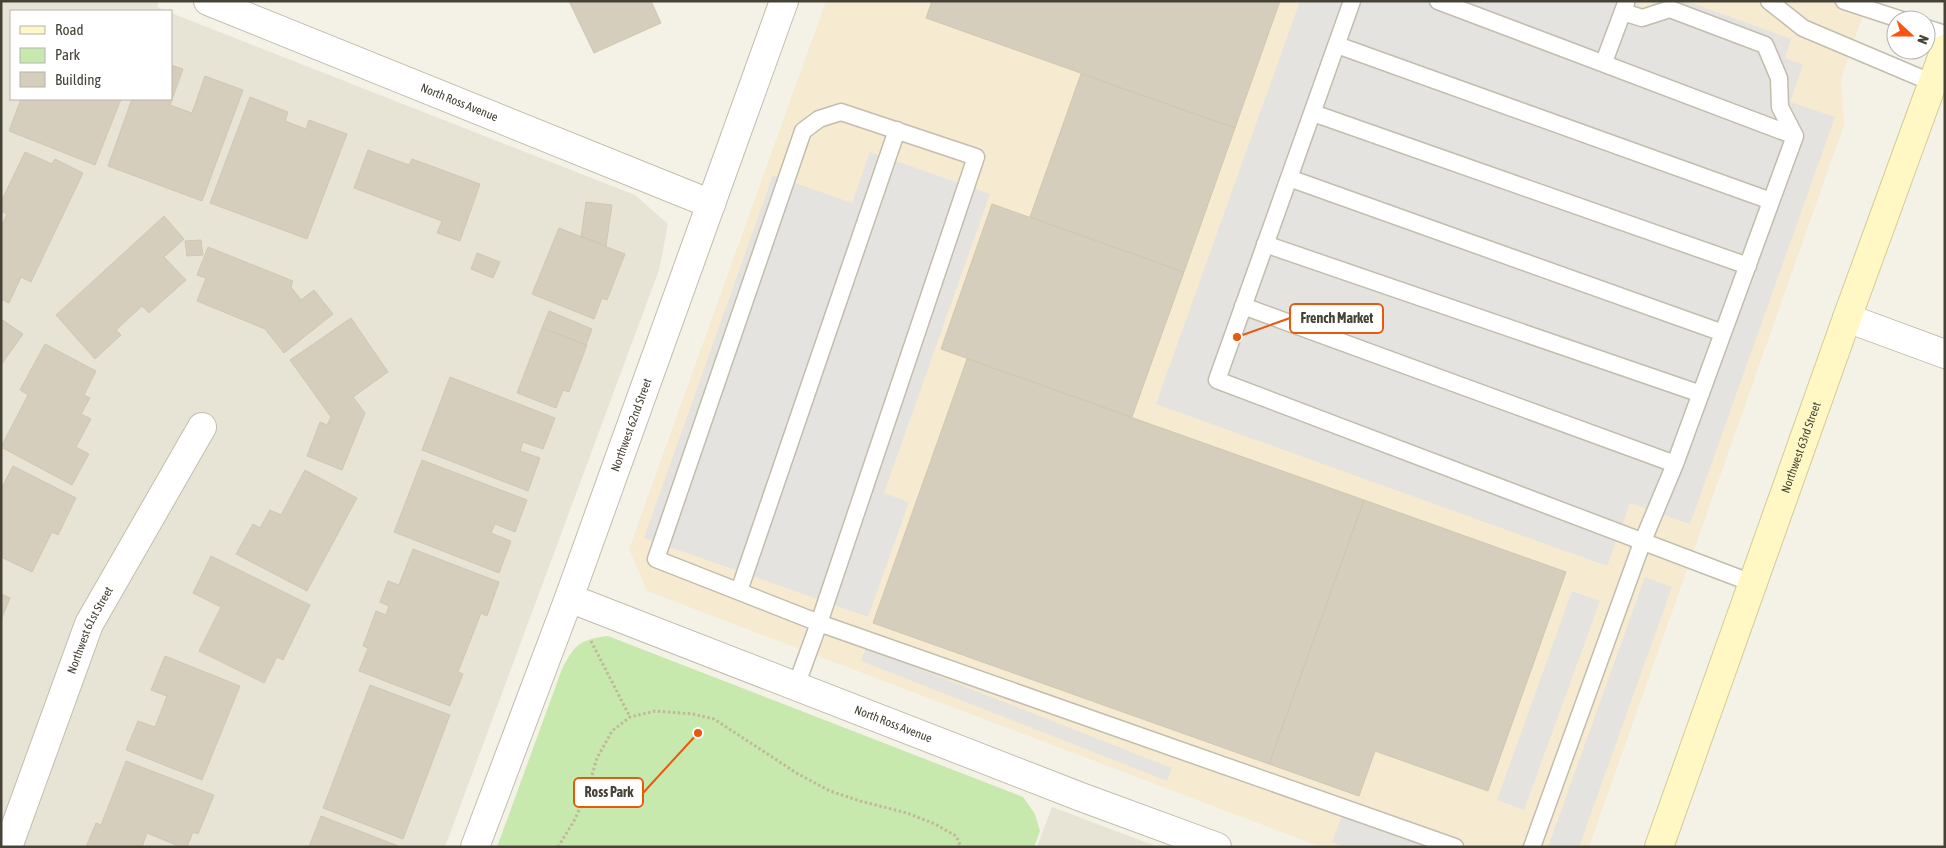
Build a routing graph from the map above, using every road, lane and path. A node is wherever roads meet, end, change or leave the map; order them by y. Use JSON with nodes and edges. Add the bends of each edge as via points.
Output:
{"nodes":[{"id":1,"x":208,"y":1,"type":"edge"},
{"id":2,"x":784,"y":1,"type":"edge"},
{"id":3,"x":1352,"y":1,"type":"edge"},
{"id":4,"x":1438,"y":1,"type":"edge"},
{"id":5,"x":1769,"y":1,"type":"edge"},
{"id":6,"x":1844,"y":1,"type":"edge"},
{"id":7,"x":1624,"y":7,"type":"edge"},
{"id":8,"x":1886,"y":15,"type":"edge"},
{"id":9,"x":1336,"y":45,"type":"junction"},
{"id":10,"x":1945,"y":49,"type":"edge"},
{"id":11,"x":1604,"y":62,"type":"junction"},
{"id":12,"x":1935,"y":93,"type":"edge"},
{"id":13,"x":1313,"y":113,"type":"junction"},
{"id":14,"x":897,"y":130,"type":"junction"},
{"id":15,"x":1795,"y":136,"type":"junction"},
{"id":16,"x":1289,"y":178,"type":"junction"},
{"id":17,"x":1771,"y":201,"type":"junction"},
{"id":18,"x":711,"y":204,"type":"junction"},
{"id":19,"x":1266,"y":244,"type":"junction"},
{"id":20,"x":1748,"y":266,"type":"junction"},
{"id":21,"x":1243,"y":306,"type":"junction"},
{"id":22,"x":1847,"y":318,"type":"junction"},
{"id":23,"x":1723,"y":333,"type":"junction"},
{"id":24,"x":1945,"y":354,"type":"edge"},
{"id":25,"x":1701,"y":394,"type":"junction"},
{"id":26,"x":202,"y":427,"type":"dead end"},
{"id":27,"x":1675,"y":464,"type":"junction"},
{"id":28,"x":1642,"y":543,"type":"junction"},
{"id":29,"x":1752,"y":583,"type":"junction"},
{"id":30,"x":739,"y":591,"type":"junction"},
{"id":31,"x":569,"y":598,"type":"junction"},
{"id":32,"x":819,"y":623,"type":"junction"},
{"id":33,"x":796,"y":686,"type":"junction"},
{"id":34,"x":630,"y":717,"type":"junction"},
{"id":35,"x":8,"y":847,"type":"edge"},
{"id":36,"x":475,"y":847,"type":"edge"},
{"id":37,"x":558,"y":847,"type":"edge"},
{"id":38,"x":961,"y":847,"type":"edge"},
{"id":39,"x":1217,"y":847,"type":"edge"},
{"id":40,"x":1455,"y":847,"type":"edge"},
{"id":41,"x":1532,"y":847,"type":"edge"},
{"id":42,"x":1659,"y":847,"type":"edge"}],
"edges":[{"from":1,"to":18,"type":"street","name":"North Ross Avenue"},
{"from":2,"to":18,"type":"street","name":"Northwest 62nd Street"},
{"from":3,"to":9,"type":"lane"},
{"from":4,"to":11,"type":"lane"},
{"from":5,"to":12,"type":"lane","via":[[1803,28]]},
{"from":6,"to":8,"type":"lane"},
{"from":7,"to":11,"type":"lane"},
{"from":7,"to":15,"type":"lane","via":[[1642,18],[1670,9],[1765,44],[1779,78],[1780,107]]},
{"from":9,"to":13,"type":"lane"},
{"from":9,"to":17,"type":"lane"},
{"from":10,"to":12,"type":"main road","name":"Northwest 63rd Street"},
{"from":11,"to":15,"type":"lane"},
{"from":12,"to":22,"type":"main road","name":"Northwest 63rd Street"},
{"from":13,"to":16,"type":"lane"},
{"from":13,"to":20,"type":"lane"},
{"from":14,"to":30,"type":"lane"},
{"from":14,"to":30,"type":"lane","via":[[841,112],[819,119],[803,131],[656,559]]},
{"from":14,"to":32,"type":"lane","via":[[976,157]]},
{"from":15,"to":17,"type":"lane"},
{"from":16,"to":19,"type":"lane"},
{"from":16,"to":23,"type":"lane"},
{"from":17,"to":20,"type":"lane"},
{"from":18,"to":31,"type":"street","name":"Northwest 62nd Street"},
{"from":19,"to":21,"type":"lane"},
{"from":19,"to":25,"type":"lane"},
{"from":20,"to":23,"type":"lane"},
{"from":21,"to":27,"type":"lane"},
{"from":21,"to":28,"type":"lane","via":[[1217,380]]},
{"from":22,"to":24,"type":"street"},
{"from":22,"to":29,"type":"main road","name":"Northwest 63rd Street"},
{"from":23,"to":25,"type":"lane"},
{"from":25,"to":27,"type":"lane"},
{"from":26,"to":35,"type":"street","name":"Northwest 61st Street","via":[[89,624]]},
{"from":27,"to":28,"type":"lane"},
{"from":28,"to":29,"type":"lane"},
{"from":28,"to":41,"type":"lane"},
{"from":29,"to":42,"type":"main road","name":"Northwest 63rd Street"},
{"from":30,"to":32,"type":"lane"},
{"from":31,"to":33,"type":"street","name":"North Ross Avenue"},
{"from":31,"to":34,"type":"path"},
{"from":31,"to":36,"type":"street","name":"Northwest 62nd Street"},
{"from":32,"to":33,"type":"lane"},
{"from":32,"to":40,"type":"lane"},
{"from":33,"to":39,"type":"street","name":"North Ross Avenue"},
{"from":34,"to":37,"type":"path","via":[[612,731],[597,758],[586,796]]},
{"from":34,"to":38,"type":"path","via":[[655,711],[714,719],[822,787],[935,824],[956,836]]}]}
